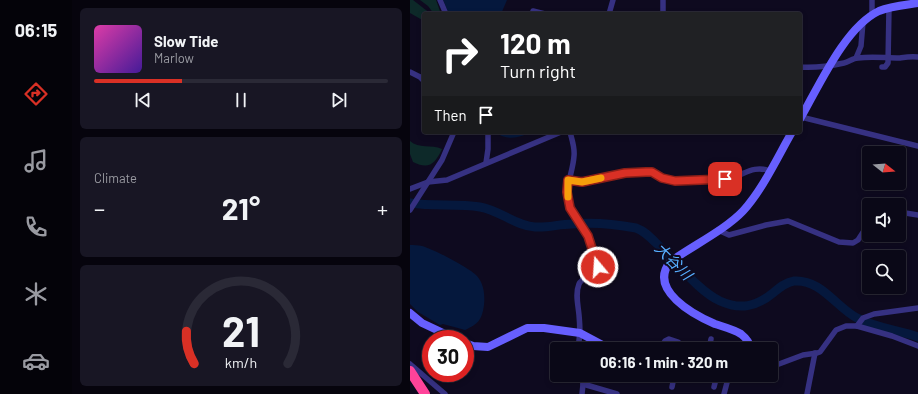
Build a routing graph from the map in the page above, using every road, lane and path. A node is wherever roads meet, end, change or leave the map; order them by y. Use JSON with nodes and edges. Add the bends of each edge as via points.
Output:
{"nodes":[{"id":1,"x":440,"y":0,"type":"edge"},
{"id":2,"x":612,"y":0,"type":"edge"},
{"id":3,"x":663,"y":0,"type":"edge"},
{"id":4,"x":872,"y":0,"type":"edge"},
{"id":5,"x":918,"y":3,"type":"edge"},
{"id":6,"x":889,"y":8,"type":"junction"},
{"id":7,"x":533,"y":11,"type":"dead end"},
{"id":8,"x":445,"y":12,"type":"edge"},
{"id":9,"x":537,"y":12,"type":"edge"},
{"id":10,"x":609,"y":12,"type":"edge"},
{"id":11,"x":663,"y":12,"type":"edge"},
{"id":12,"x":872,"y":15,"type":"junction"},
{"id":13,"x":863,"y":22,"type":"junction"},
{"id":14,"x":888,"y":57,"type":"junction"},
{"id":15,"x":918,"y":57,"type":"edge"},
{"id":16,"x":856,"y":58,"type":"junction"},
{"id":17,"x":831,"y":65,"type":"junction"},
{"id":18,"x":802,"y":67,"type":"edge"},
{"id":19,"x":882,"y":67,"type":"dead end"},
{"id":20,"x":410,"y":72,"type":"edge"},
{"id":21,"x":422,"y":80,"type":"edge"},
{"id":22,"x":802,"y":116,"type":"edge"},
{"id":23,"x":802,"y":118,"type":"edge"},
{"id":24,"x":453,"y":134,"type":"edge"},
{"id":25,"x":488,"y":134,"type":"edge"},
{"id":26,"x":556,"y":134,"type":"edge"},
{"id":27,"x":571,"y":134,"type":"edge"},
{"id":28,"x":791,"y":134,"type":"edge"},
{"id":29,"x":918,"y":146,"type":"edge"},
{"id":30,"x":486,"y":163,"type":"junction"},
{"id":31,"x":770,"y":171,"type":"junction"},
{"id":32,"x":568,"y":180,"type":"junction"},
{"id":33,"x":428,"y":182,"type":"junction"},
{"id":34,"x":410,"y":189,"type":"edge"},
{"id":35,"x":410,"y":210,"type":"edge"},
{"id":36,"x":906,"y":213,"type":"edge"},
{"id":37,"x":918,"y":215,"type":"edge"},
{"id":38,"x":718,"y":230,"type":"junction"},
{"id":39,"x":862,"y":234,"type":"edge"},
{"id":40,"x":918,"y":308,"type":"edge"},
{"id":41,"x":410,"y":313,"type":"edge"},
{"id":42,"x":860,"y":322,"type":"junction"},
{"id":43,"x":437,"y":330,"type":"edge"},
{"id":44,"x":580,"y":333,"type":"junction"},
{"id":45,"x":711,"y":339,"type":"dead end"},
{"id":46,"x":579,"y":342,"type":"edge"},
{"id":47,"x":597,"y":342,"type":"edge"},
{"id":48,"x":664,"y":342,"type":"edge"},
{"id":49,"x":678,"y":342,"type":"edge"},
{"id":50,"x":710,"y":342,"type":"edge"},
{"id":51,"x":748,"y":342,"type":"edge"},
{"id":52,"x":474,"y":346,"type":"edge"},
{"id":53,"x":918,"y":346,"type":"edge"},
{"id":54,"x":815,"y":353,"type":"junction"},
{"id":55,"x":410,"y":364,"type":"edge"},
{"id":56,"x":778,"y":364,"type":"edge"},
{"id":57,"x":410,"y":371,"type":"edge"},
{"id":58,"x":673,"y":382,"type":"edge"},
{"id":59,"x":715,"y":382,"type":"edge"},
{"id":60,"x":727,"y":382,"type":"edge"},
{"id":61,"x":583,"y":384,"type":"joint"},
{"id":62,"x":672,"y":387,"type":"dead end"},
{"id":63,"x":714,"y":387,"type":"dead end"},
{"id":64,"x":424,"y":393,"type":"edge"},
{"id":65,"x":445,"y":394,"type":"edge"},
{"id":66,"x":582,"y":394,"type":"edge"},
{"id":67,"x":617,"y":394,"type":"edge"},
{"id":68,"x":724,"y":394,"type":"edge"},
{"id":69,"x":807,"y":394,"type":"edge"}],
"edges":[{"from":1,"to":8,"type":"street"},
{"from":2,"to":10,"type":"street"},
{"from":3,"to":11,"type":"street"},
{"from":4,"to":12,"type":"street"},
{"from":5,"to":6,"type":"main road"},
{"from":6,"to":12,"type":"main road"},
{"from":6,"to":14,"type":"street"},
{"from":7,"to":9,"type":"street"},
{"from":12,"to":13,"type":"main road"},
{"from":13,"to":16,"type":"street","via":[[861,46]]},
{"from":13,"to":17,"type":"main road","via":[[848,38]]},
{"from":14,"to":15,"type":"street"},
{"from":14,"to":16,"type":"street"},
{"from":14,"to":19,"type":"street","via":[[887,66]]},
{"from":16,"to":17,"type":"street"},
{"from":17,"to":18,"type":"street"},
{"from":17,"to":22,"type":"main road"},
{"from":20,"to":21,"type":"street"},
{"from":23,"to":29,"type":"street"},
{"from":24,"to":33,"type":"street","via":[[442,160]]},
{"from":25,"to":30,"type":"street"},
{"from":26,"to":30,"type":"street"},
{"from":27,"to":32,"type":"street","via":[[574,157]]},
{"from":28,"to":31,"type":"main road"},
{"from":30,"to":33,"type":"street","via":[[447,180]]},
{"from":31,"to":32,"type":"street","via":[[758,168],[731,178],[686,182],[668,180],[652,172],[625,173],[582,182]]},
{"from":31,"to":38,"type":"main road","via":[[742,212]]},
{"from":32,"to":44,"type":"street","via":[[570,208],[588,236],[598,270],[582,280],[579,285],[577,297]]},
{"from":33,"to":34,"type":"street"},
{"from":33,"to":35,"type":"street"},
{"from":36,"to":37,"type":"street"},
{"from":38,"to":39,"type":"street","via":[[728,235],[788,221],[839,242],[852,244]]},
{"from":38,"to":51,"type":"main road","via":[[670,262],[664,271],[664,280],[670,294],[680,303],[705,320],[742,335]]},
{"from":40,"to":42,"type":"street","via":[[874,314]]},
{"from":41,"to":43,"type":"main road","via":[[422,323]]},
{"from":42,"to":53,"type":"street"},
{"from":42,"to":54,"type":"street","via":[[836,330],[823,349]]},
{"from":44,"to":46,"type":"street"},
{"from":44,"to":47,"type":"main road"},
{"from":44,"to":52,"type":"main road","via":[[527,328],[488,347]]},
{"from":45,"to":50,"type":"street"},
{"from":48,"to":49,"type":"street","via":[[669,339]]},
{"from":54,"to":56,"type":"street"},
{"from":54,"to":69,"type":"street"},
{"from":55,"to":65,"type":"street"},
{"from":57,"to":64,"type":"highway"},
{"from":58,"to":62,"type":"street"},
{"from":59,"to":63,"type":"street"},
{"from":60,"to":68,"type":"street"},
{"from":61,"to":66,"type":"street"},
{"from":61,"to":67,"type":"street"}]}
